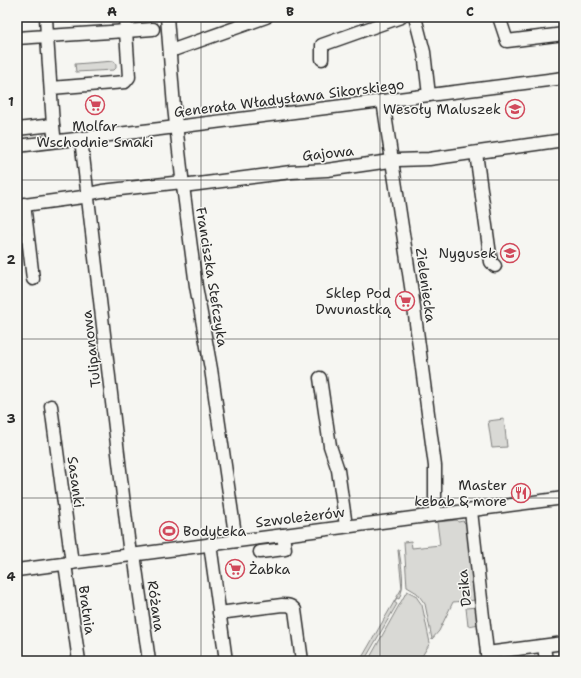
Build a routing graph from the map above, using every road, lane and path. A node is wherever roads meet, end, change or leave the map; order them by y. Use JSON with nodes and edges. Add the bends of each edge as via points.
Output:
{"nodes":[{"id":1,"x":46,"y":17,"type":"edge"},
{"id":2,"x":125,"y":17,"type":"edge"},
{"id":3,"x":167,"y":17,"type":"edge"},
{"id":4,"x":266,"y":17,"type":"edge"},
{"id":5,"x":401,"y":17,"type":"edge"},
{"id":6,"x":415,"y":17,"type":"edge"},
{"id":7,"x":499,"y":17,"type":"edge"},
{"id":8,"x":153,"y":29,"type":"dead end"},
{"id":9,"x":126,"y":31,"type":"junction"},
{"id":10,"x":564,"y":34,"type":"edge"},
{"id":11,"x":47,"y":36,"type":"junction"},
{"id":12,"x":17,"y":38,"type":"edge"},
{"id":13,"x":170,"y":50,"type":"junction"},
{"id":14,"x":322,"y":59,"type":"dead end"},
{"id":15,"x":564,"y":78,"type":"edge"},
{"id":16,"x":51,"y":88,"type":"junction"},
{"id":17,"x":430,"y":95,"type":"junction"},
{"id":18,"x":383,"y":101,"type":"junction"},
{"id":19,"x":176,"y":127,"type":"junction"},
{"id":20,"x":17,"y":129,"type":"edge"},
{"id":21,"x":81,"y":139,"type":"junction"},
{"id":22,"x":564,"y":140,"type":"edge"},
{"id":23,"x":17,"y":146,"type":"edge"},
{"id":24,"x":476,"y":153,"type":"junction"},
{"id":25,"x":392,"y":161,"type":"junction"},
{"id":26,"x":182,"y":184,"type":"junction"},
{"id":27,"x":88,"y":194,"type":"junction"},
{"id":28,"x":21,"y":205,"type":"edge"},
{"id":29,"x":495,"y":266,"type":"dead end"},
{"id":30,"x":33,"y":279,"type":"dead end"},
{"id":31,"x":320,"y":378,"type":"dead end"},
{"id":32,"x":51,"y":406,"type":"dead end"},
{"id":33,"x":564,"y":498,"type":"edge"},
{"id":34,"x":470,"y":511,"type":"junction"},
{"id":35,"x":439,"y":515,"type":"junction"},
{"id":36,"x":346,"y":526,"type":"junction"},
{"id":37,"x":283,"y":535,"type":"junction"},
{"id":38,"x":236,"y":541,"type":"junction"},
{"id":39,"x":210,"y":544,"type":"junction"},
{"id":40,"x":260,"y":552,"type":"dead end"},
{"id":41,"x":132,"y":555,"type":"junction"},
{"id":42,"x":69,"y":563,"type":"junction"},
{"id":43,"x":17,"y":570,"type":"edge"},
{"id":44,"x":219,"y":613,"type":"junction"},
{"id":45,"x":564,"y":643,"type":"edge"},
{"id":46,"x":544,"y":646,"type":"junction"},
{"id":47,"x":487,"y":657,"type":"edge"},
{"id":48,"x":79,"y":661,"type":"edge"},
{"id":49,"x":149,"y":661,"type":"edge"},
{"id":50,"x":226,"y":661,"type":"edge"},
{"id":51,"x":302,"y":661,"type":"edge"},
{"id":52,"x":546,"y":661,"type":"edge"}],
"edges":[{"from":1,"to":11,"type":"street"},
{"from":2,"to":9,"type":"street"},
{"from":3,"to":13,"type":"street","name":"Franciszka Stefczyka"},
{"from":4,"to":13,"type":"street"},
{"from":5,"to":14,"type":"street","via":[[322,45]]},
{"from":6,"to":17,"type":"street","via":[[424,52]]},
{"from":7,"to":10,"type":"street","via":[[507,41]]},
{"from":8,"to":9,"type":"street"},
{"from":9,"to":11,"type":"street"},
{"from":9,"to":16,"type":"street","via":[[129,77],[125,82]]},
{"from":11,"to":12,"type":"street"},
{"from":11,"to":16,"type":"street"},
{"from":13,"to":19,"type":"street","name":"Franciszka Stefczyka"},
{"from":15,"to":17,"type":"street","name":"Generała Władysława Sikorskiego"},
{"from":16,"to":20,"type":"street","via":[[54,130]]},
{"from":17,"to":18,"type":"street","name":"Generała Władysława Sikorskiego"},
{"from":18,"to":19,"type":"street","name":"Generała Władysława Sikorskiego"},
{"from":18,"to":25,"type":"street","name":"Zieleniecka"},
{"from":19,"to":21,"type":"street","name":"Generała Władysława Sikorskiego"},
{"from":19,"to":26,"type":"street","name":"Franciszka Stefczyka"},
{"from":21,"to":23,"type":"street","name":"Generała Władysława Sikorskiego"},
{"from":21,"to":27,"type":"street","name":"Tulipanowa"},
{"from":22,"to":24,"type":"street","name":"Gajowa"},
{"from":24,"to":25,"type":"street","name":"Gajowa"},
{"from":24,"to":29,"type":"street","via":[[491,262]]},
{"from":25,"to":26,"type":"street","name":"Gajowa"},
{"from":25,"to":35,"type":"street","name":"Zieleniecka","via":[[436,474],[440,487]]},
{"from":26,"to":27,"type":"street","name":"Gajowa"},
{"from":26,"to":38,"type":"street","name":"Franciszka Stefczyka"},
{"from":27,"to":28,"type":"street","name":"Gajowa","via":[[83,197]]},
{"from":27,"to":41,"type":"street","name":"Tulipanowa"},
{"from":28,"to":30,"type":"street"},
{"from":31,"to":36,"type":"street"},
{"from":32,"to":42,"type":"street","name":"Sasanki"},
{"from":33,"to":34,"type":"street","name":"Szwoleżerów"},
{"from":34,"to":35,"type":"street","name":"Szwoleżerów"},
{"from":34,"to":47,"type":"street","name":"Dzika"},
{"from":35,"to":36,"type":"street","name":"Szwoleżerów"},
{"from":36,"to":37,"type":"street","name":"Szwoleżerów"},
{"from":37,"to":38,"type":"street","name":"Szwoleżerów"},
{"from":37,"to":40,"type":"street","via":[[285,549]]},
{"from":38,"to":39,"type":"street","name":"Szwoleżerów"},
{"from":39,"to":41,"type":"street","name":"Szwoleżerów"},
{"from":39,"to":44,"type":"street"},
{"from":41,"to":42,"type":"street","name":"Szwoleżerów"},
{"from":41,"to":49,"type":"street","name":"Różana"},
{"from":42,"to":43,"type":"street","name":"Szwoleżerów"},
{"from":42,"to":48,"type":"street","name":"Bratnia"},
{"from":44,"to":50,"type":"street"},
{"from":44,"to":51,"type":"street","via":[[282,605],[293,606]]},
{"from":45,"to":46,"type":"street"},
{"from":46,"to":47,"type":"street"},
{"from":46,"to":52,"type":"street"}]}
